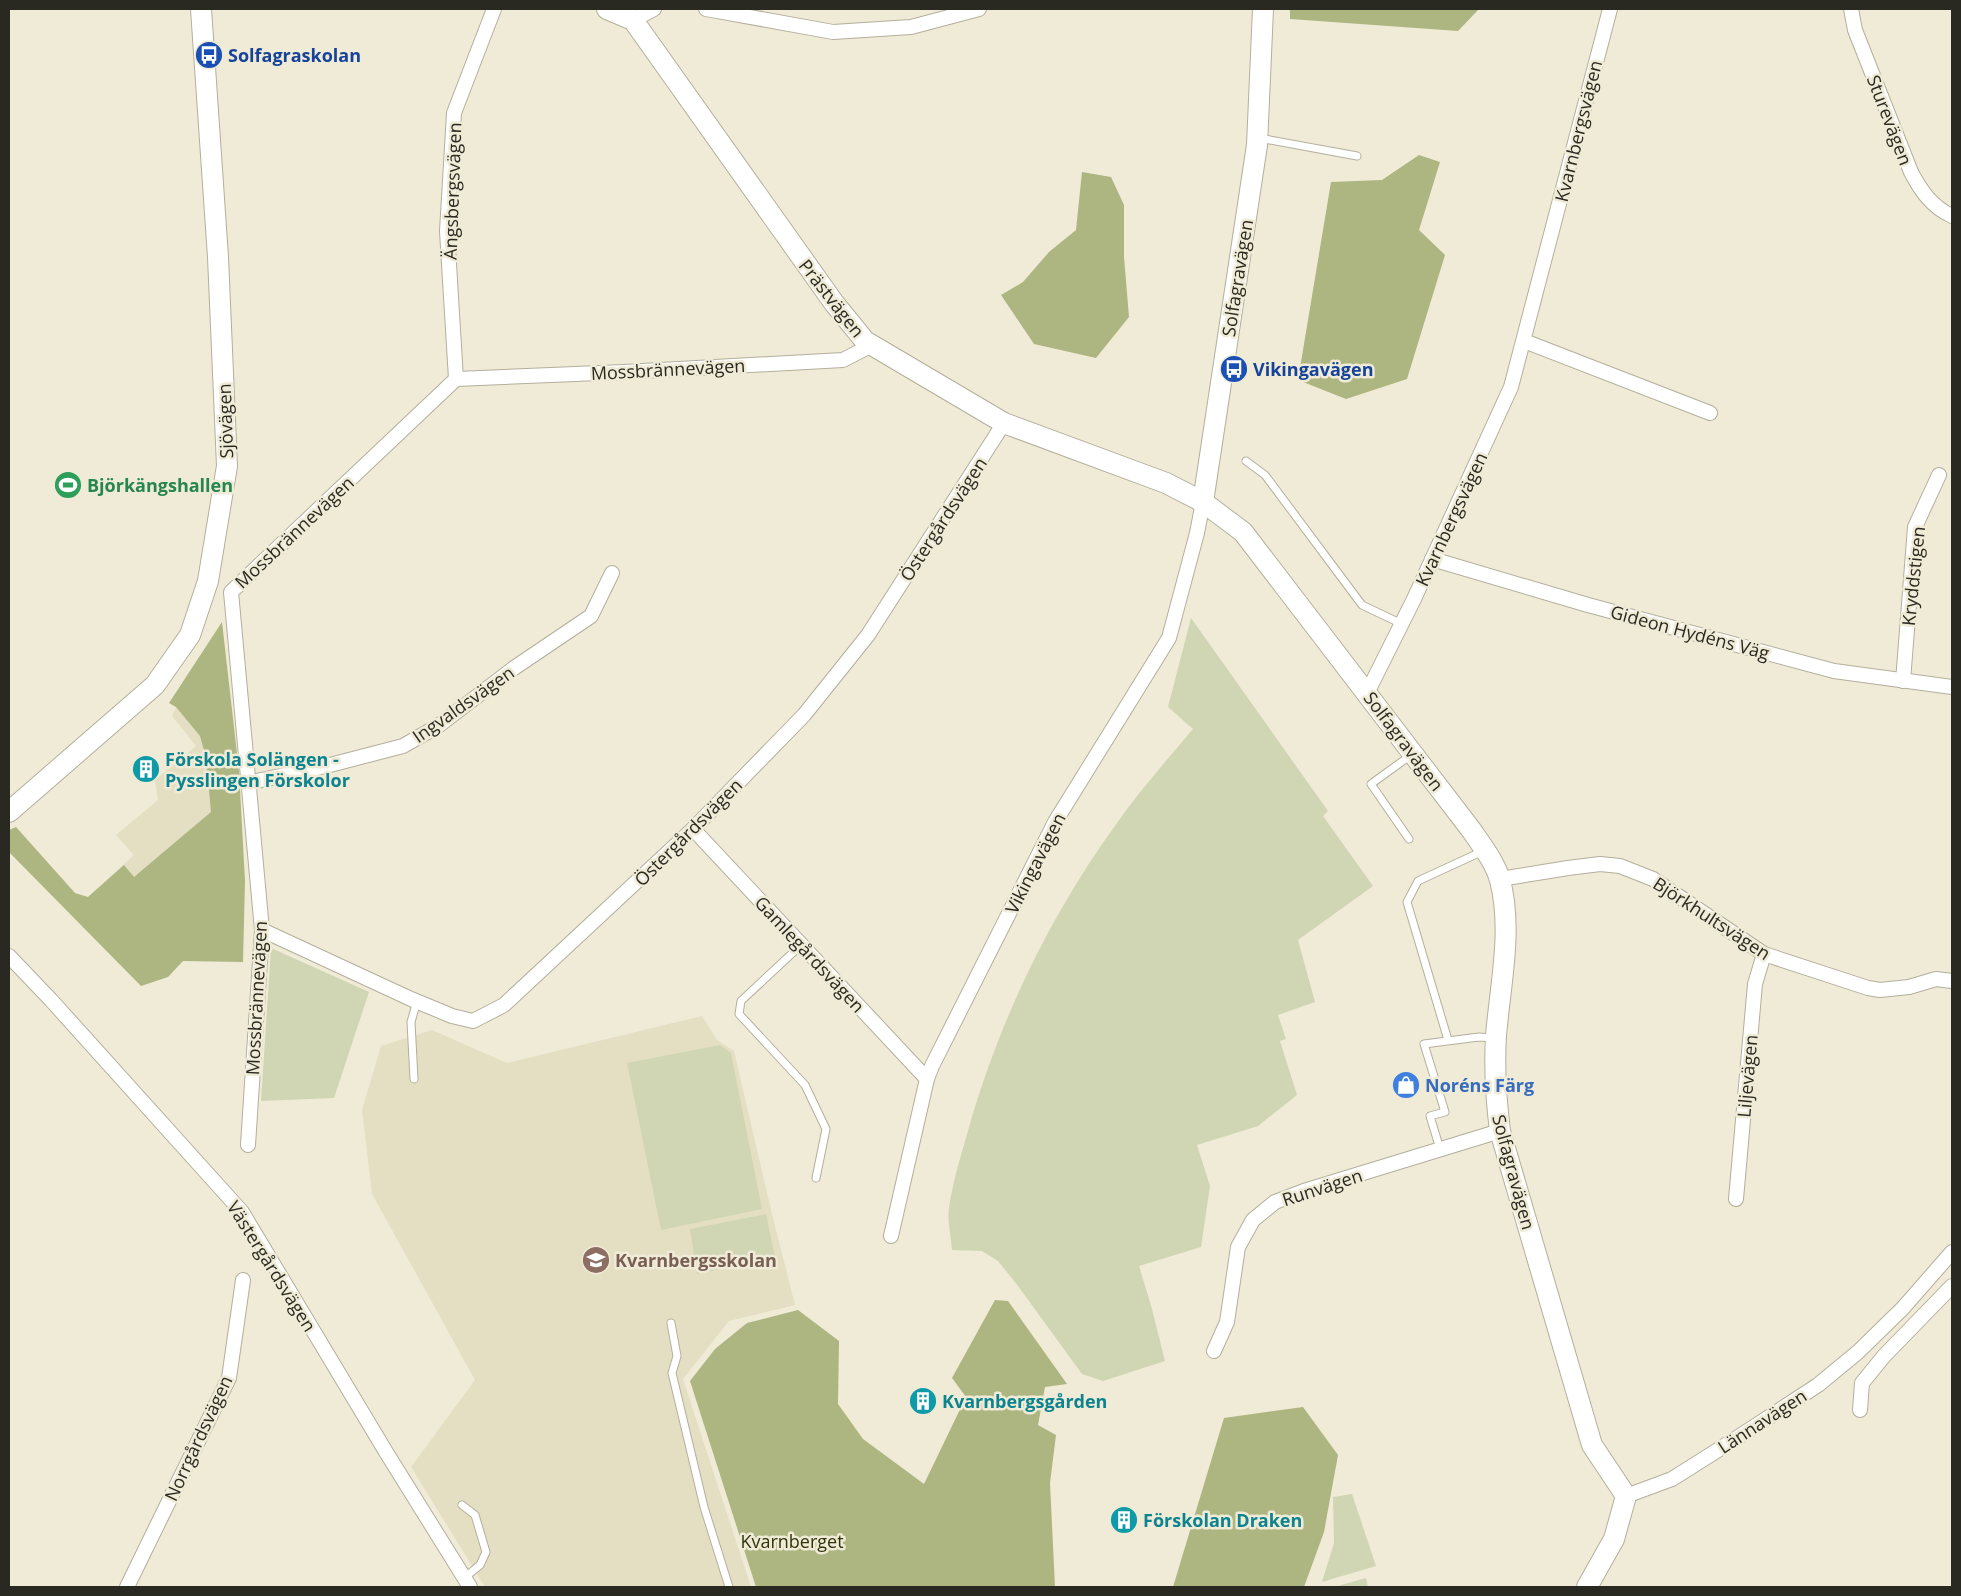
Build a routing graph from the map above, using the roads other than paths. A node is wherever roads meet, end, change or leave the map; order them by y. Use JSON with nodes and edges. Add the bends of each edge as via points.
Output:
{"nodes":[{"id":1,"x":202,"y":9,"type":"edge"},
{"id":2,"x":494,"y":9,"type":"edge"},
{"id":3,"x":608,"y":9,"type":"edge"},
{"id":4,"x":654,"y":9,"type":"edge"},
{"id":5,"x":706,"y":9,"type":"edge"},
{"id":6,"x":979,"y":9,"type":"edge"},
{"id":7,"x":1263,"y":9,"type":"edge"},
{"id":8,"x":1610,"y":9,"type":"edge"},
{"id":9,"x":1851,"y":9,"type":"edge"},
{"id":10,"x":633,"y":20,"type":"junction"},
{"id":11,"x":1257,"y":138,"type":"junction"},
{"id":12,"x":1357,"y":156,"type":"dead end"},
{"id":13,"x":1952,"y":216,"type":"edge"},
{"id":14,"x":1524,"y":341,"type":"junction"},
{"id":15,"x":872,"y":345,"type":"junction"},
{"id":16,"x":456,"y":379,"type":"junction"},
{"id":17,"x":1710,"y":413,"type":"dead end"},
{"id":18,"x":1004,"y":424,"type":"junction"},
{"id":19,"x":1246,"y":460,"type":"dead end"},
{"id":20,"x":1939,"y":475,"type":"dead end"},
{"id":21,"x":1203,"y":502,"type":"junction"},
{"id":22,"x":1432,"y":559,"type":"junction"},
{"id":23,"x":612,"y":574,"type":"dead end"},
{"id":24,"x":1402,"y":624,"type":"junction"},
{"id":25,"x":1903,"y":681,"type":"junction"},
{"id":26,"x":1952,"y":687,"type":"edge"},
{"id":27,"x":1367,"y":693,"type":"junction"},
{"id":28,"x":1413,"y":754,"type":"junction"},
{"id":29,"x":248,"y":783,"type":"junction"},
{"id":30,"x":9,"y":812,"type":"edge"},
{"id":31,"x":693,"y":830,"type":"junction"},
{"id":32,"x":1409,"y":839,"type":"dead end"},
{"id":33,"x":1484,"y":850,"type":"junction"},
{"id":34,"x":1500,"y":879,"type":"junction"},
{"id":35,"x":262,"y":930,"type":"junction"},
{"id":36,"x":801,"y":944,"type":"junction"},
{"id":37,"x":1764,"y":954,"type":"junction"},
{"id":38,"x":9,"y":956,"type":"edge"},
{"id":39,"x":1952,"y":981,"type":"edge"},
{"id":40,"x":417,"y":1001,"type":"junction"},
{"id":41,"x":1496,"y":1038,"type":"junction"},
{"id":42,"x":1448,"y":1040,"type":"junction"},
{"id":43,"x":414,"y":1079,"type":"dead end"},
{"id":44,"x":927,"y":1079,"type":"junction"},
{"id":45,"x":1500,"y":1131,"type":"junction"},
{"id":46,"x":248,"y":1145,"type":"dead end"},
{"id":47,"x":1440,"y":1149,"type":"junction"},
{"id":48,"x":816,"y":1178,"type":"dead end"},
{"id":49,"x":1736,"y":1199,"type":"dead end"},
{"id":50,"x":891,"y":1236,"type":"dead end"},
{"id":51,"x":1952,"y":1252,"type":"edge"},
{"id":52,"x":243,"y":1280,"type":"dead end"},
{"id":53,"x":1952,"y":1286,"type":"edge"},
{"id":54,"x":671,"y":1323,"type":"dead end"},
{"id":55,"x":1214,"y":1351,"type":"dead end"},
{"id":56,"x":1860,"y":1410,"type":"dead end"},
{"id":57,"x":1626,"y":1496,"type":"junction"},
{"id":58,"x":462,"y":1505,"type":"dead end"},
{"id":59,"x":467,"y":1583,"type":"edge"},
{"id":60,"x":127,"y":1587,"type":"edge"},
{"id":61,"x":729,"y":1587,"type":"edge"},
{"id":62,"x":1587,"y":1587,"type":"edge"}],
"edges":[{"from":1,"to":30,"type":"street","name":"Sjövägen","via":[[227,466],[208,581],[190,635],[155,685]]},
{"from":2,"to":16,"type":"street","name":"Ängsbergsvägen","via":[[454,113],[447,231]]},
{"from":3,"to":10,"type":"street"},
{"from":4,"to":10,"type":"street"},
{"from":5,"to":6,"type":"street","via":[[833,32],[911,27]]},
{"from":7,"to":11,"type":"street","name":"Solfagravägen"},
{"from":8,"to":14,"type":"street","name":"Kvarnbergsvägen"},
{"from":9,"to":13,"type":"street","name":"Sturevägen","via":[[1855,30],[1911,172],[1920,190],[1932,203]]},
{"from":10,"to":15,"type":"street","name":"Prästvägen","via":[[834,303],[864,341]]},
{"from":11,"to":12,"type":"lane"},
{"from":11,"to":21,"type":"street","name":"Solfagravägen"},
{"from":14,"to":17,"type":"street"},
{"from":14,"to":22,"type":"street","name":"Kvarnbergsvägen","via":[[1511,387]]},
{"from":15,"to":16,"type":"street","name":"Mossbrännevägen","via":[[843,360]]},
{"from":15,"to":18,"type":"street","name":"Prästvägen"},
{"from":16,"to":29,"type":"street","name":"Mossbrännevägen","via":[[231,592]]},
{"from":18,"to":21,"type":"street","name":"Prästvägen","via":[[1166,483]]},
{"from":18,"to":31,"type":"street","name":"Östergårdsvägen","via":[[868,635],[804,716]]},
{"from":19,"to":24,"type":"lane","via":[[1265,475],[1362,605]]},
{"from":20,"to":25,"type":"street","name":"Kryddstigen","via":[[1915,527]]},
{"from":21,"to":27,"type":"street","name":"Solfagravägen","via":[[1243,532]]},
{"from":21,"to":44,"type":"street","name":"Vikingavägen","via":[[1169,638],[1055,822]]},
{"from":22,"to":24,"type":"street","name":"Kvarnbergsvägen"},
{"from":22,"to":25,"type":"street","name":"Gideon Hydéns Väg","via":[[1834,671]]},
{"from":23,"to":29,"type":"street","name":"Ingvaldsvägen","via":[[591,616],[514,668],[438,726],[404,746]]},
{"from":24,"to":27,"type":"street","name":"Kvarnbergsvägen"},
{"from":25,"to":26,"type":"street","name":"Gideon Hydéns Väg"},
{"from":27,"to":28,"type":"street","name":"Solfagravägen"},
{"from":28,"to":32,"type":"lane","via":[[1371,784]]},
{"from":28,"to":33,"type":"street","name":"Solfagravägen"},
{"from":29,"to":35,"type":"street","name":"Mossbrännevägen"},
{"from":31,"to":36,"type":"street","name":"Gamlegårdsvägen"},
{"from":31,"to":40,"type":"street","name":"Östergårdsvägen","via":[[504,1005],[473,1021]]},
{"from":33,"to":34,"type":"street","name":"Solfagravägen"},
{"from":33,"to":42,"type":"lane","via":[[1418,881],[1407,902]]},
{"from":34,"to":37,"type":"street","name":"Björkhultsvägen","via":[[1600,864],[1620,866],[1653,879]]},
{"from":34,"to":41,"type":"street","name":"Solfagravägen","via":[[1506,924]]},
{"from":35,"to":40,"type":"street","name":"Östergårdsvägen"},
{"from":35,"to":46,"type":"street","name":"Mossbrännevägen"},
{"from":36,"to":44,"type":"street","name":"Gamlegårdsvägen"},
{"from":36,"to":48,"type":"lane","via":[[741,1001],[739,1014],[805,1085],[826,1129]]},
{"from":37,"to":39,"type":"street","name":"Björkhultsvägen","via":[[1880,990],[1909,987],[1936,979]]},
{"from":37,"to":49,"type":"street","name":"Liljevägen","via":[[1755,984]]},
{"from":38,"to":59,"type":"street","name":"Västergårdsvägen","via":[[242,1212]]},
{"from":40,"to":43,"type":"lane","via":[[411,1022]]},
{"from":41,"to":42,"type":"lane"},
{"from":41,"to":45,"type":"street","name":"Solfagravägen","via":[[1495,1095]]},
{"from":42,"to":47,"type":"lane","via":[[1424,1044],[1445,1112],[1430,1116]]},
{"from":44,"to":50,"type":"street","name":"Vikingavägen"},
{"from":45,"to":47,"type":"street","name":"Runvägen"},
{"from":45,"to":57,"type":"street","name":"Solfagravägen","via":[[1592,1445]]},
{"from":47,"to":55,"type":"street","name":"Runvägen","via":[[1282,1199],[1253,1220],[1238,1248],[1227,1322]]},
{"from":51,"to":57,"type":"street","name":"Lännavägen","via":[[1903,1308],[1818,1385],[1672,1478]]},
{"from":52,"to":60,"type":"street","name":"Norrgårdsvägen","via":[[229,1378]]},
{"from":53,"to":56,"type":"street","via":[[1862,1382]]},
{"from":54,"to":61,"type":"lane","via":[[677,1356],[672,1373],[704,1507]]},
{"from":57,"to":62,"type":"street","via":[[1614,1539]]},
{"from":58,"to":59,"type":"lane","via":[[475,1515],[486,1552]]}]}
